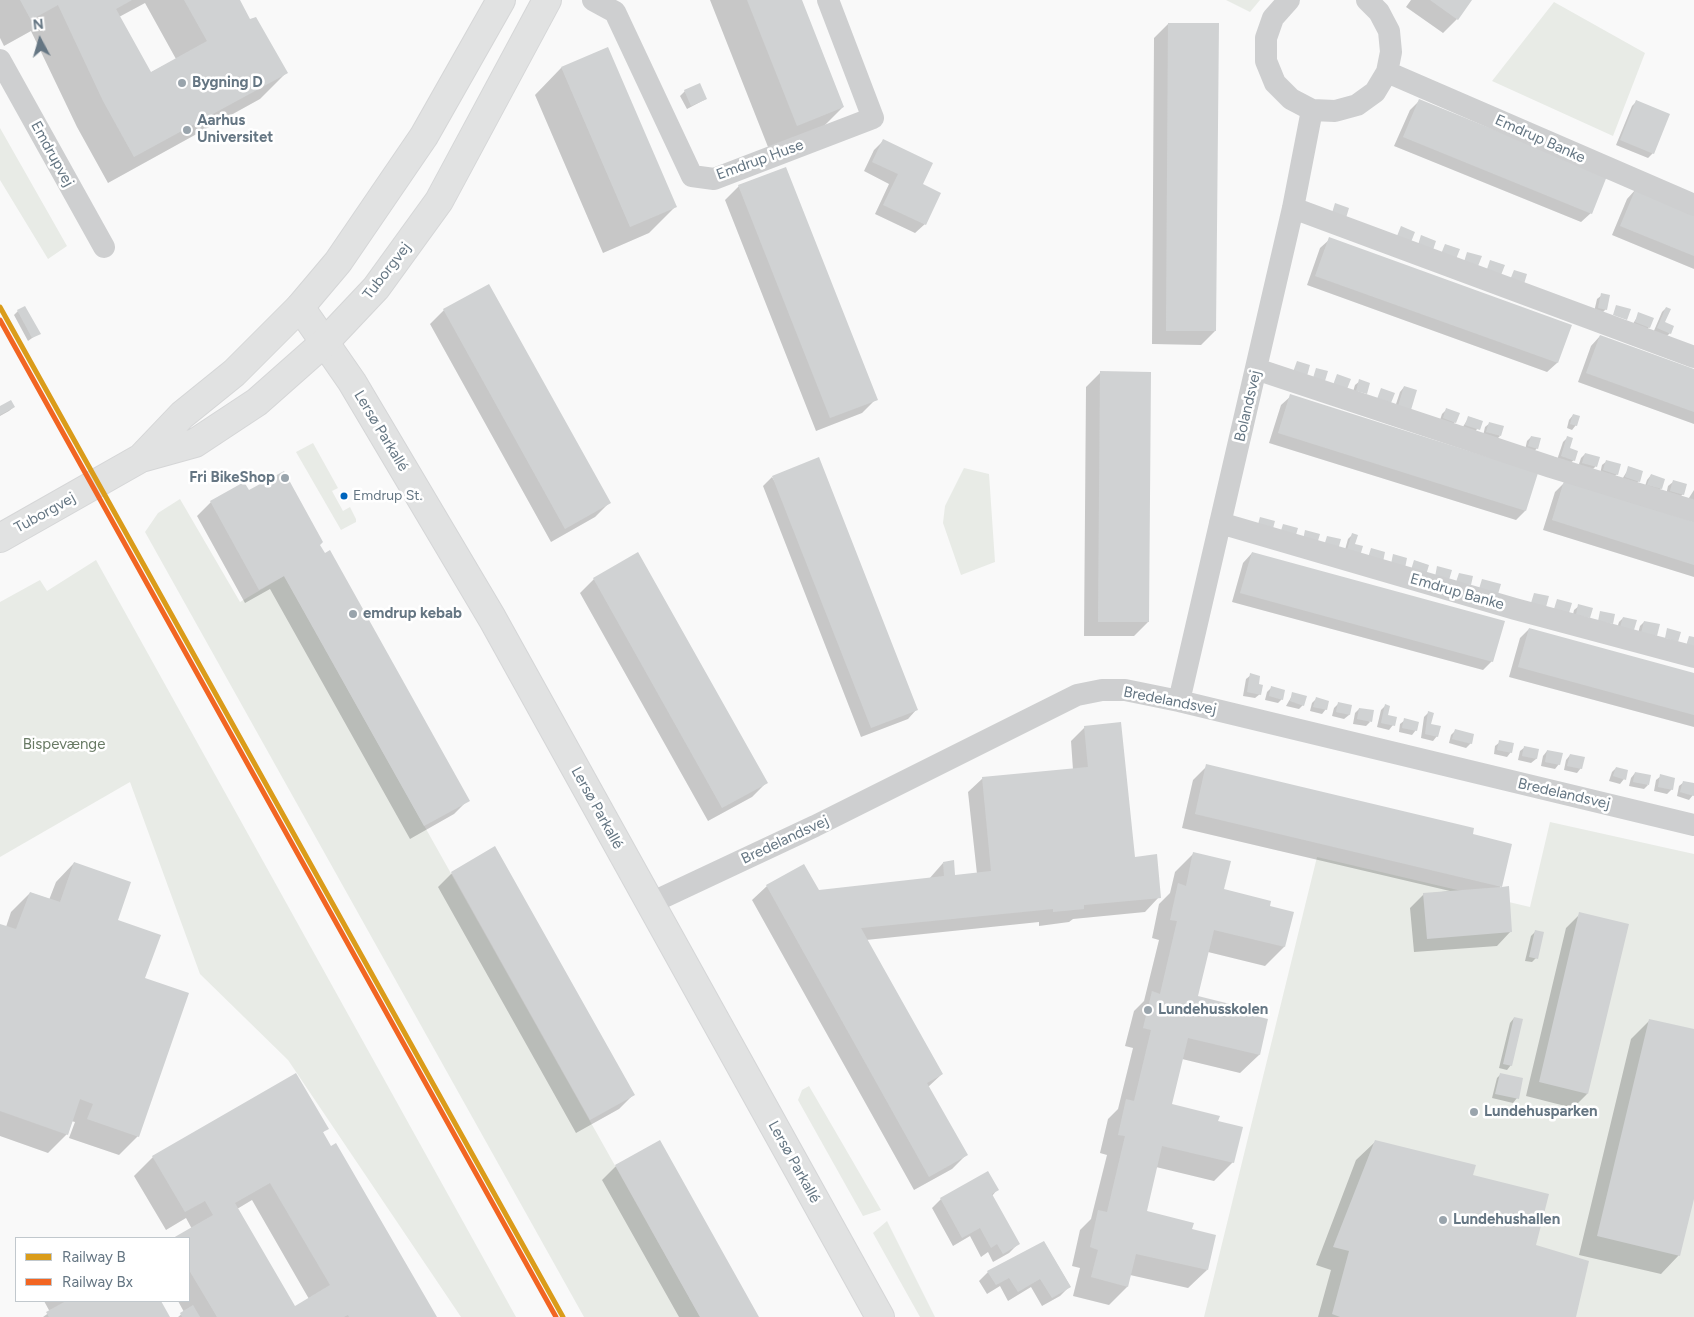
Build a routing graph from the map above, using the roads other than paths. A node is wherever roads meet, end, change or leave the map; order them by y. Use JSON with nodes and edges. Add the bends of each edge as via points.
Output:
{"nodes":[{"id":1,"x":501,"y":0,"type":"edge"},
{"id":2,"x":547,"y":0,"type":"edge"},
{"id":3,"x":593,"y":0,"type":"edge"},
{"id":4,"x":828,"y":0,"type":"edge"},
{"id":5,"x":1290,"y":0,"type":"edge"},
{"id":6,"x":1367,"y":0,"type":"edge"},
{"id":7,"x":0,"y":60,"type":"edge"},
{"id":8,"x":1387,"y":72,"type":"junction"},
{"id":9,"x":1312,"y":110,"type":"junction"},
{"id":10,"x":1694,"y":205,"type":"edge"},
{"id":11,"x":1293,"y":208,"type":"junction"},
{"id":12,"x":104,"y":247,"type":"dead end"},
{"id":13,"x":300,"y":307,"type":"junction"},
{"id":14,"x":326,"y":341,"type":"junction"},
{"id":15,"x":1694,"y":356,"type":"edge"},
{"id":16,"x":1256,"y":369,"type":"junction"},
{"id":17,"x":142,"y":458,"type":"junction"},
{"id":18,"x":1694,"y":511,"type":"edge"},
{"id":19,"x":1220,"y":523,"type":"junction"},
{"id":20,"x":0,"y":538,"type":"edge"},
{"id":21,"x":1694,"y":657,"type":"edge"},
{"id":22,"x":1179,"y":701,"type":"junction"},
{"id":23,"x":1694,"y":825,"type":"edge"},
{"id":24,"x":651,"y":903,"type":"junction"},
{"id":25,"x":880,"y":1317,"type":"edge"}],
"edges":[{"from":1,"to":13,"type":"main road","name":"Tuborgvej","via":[[424,136],[338,262]]},
{"from":2,"to":14,"type":"main road","name":"Tuborgvej","via":[[439,201],[376,288]]},
{"from":3,"to":4,"type":"street","name":"Emdrup Huse","via":[[615,12],[692,176],[714,179],[873,118]]},
{"from":5,"to":9,"type":"street","via":[[1273,18],[1266,38],[1266,61],[1275,83],[1291,99]]},
{"from":6,"to":8,"type":"street","via":[[1379,12],[1388,31],[1391,52]]},
{"from":7,"to":12,"type":"street","name":"Emdrupvej"},
{"from":8,"to":9,"type":"street","via":[[1374,92],[1357,105],[1335,111]]},
{"from":8,"to":10,"type":"street","name":"Emdrup Banke"},
{"from":9,"to":11,"type":"street","name":"Bolandsvej"},
{"from":11,"to":15,"type":"street"},
{"from":11,"to":16,"type":"street","name":"Bolandsvej"},
{"from":13,"to":14,"type":"main road","name":"Lersø Parkallé"},
{"from":13,"to":17,"type":"main road","name":"Tuborgvej","via":[[234,373],[182,415]]},
{"from":14,"to":17,"type":"main road","name":"Tuborgvej","via":[[257,402],[196,443]]},
{"from":14,"to":24,"type":"main road","name":"Lersø Parkallé","via":[[492,618]]},
{"from":16,"to":18,"type":"street"},
{"from":16,"to":19,"type":"street","name":"Bolandsvej"},
{"from":17,"to":20,"type":"main road","name":"Tuborgvej"},
{"from":19,"to":21,"type":"street","name":"Emdrup Banke","via":[[1515,609]]},
{"from":19,"to":22,"type":"street","name":"Bolandsvej"},
{"from":22,"to":23,"type":"street","name":"Bredelandsvej"},
{"from":22,"to":24,"type":"street","name":"Bredelandsvej","via":[[1125,690],[1077,695],[815,826]]},
{"from":24,"to":25,"type":"main road","name":"Lersø Parkallé"}]}
